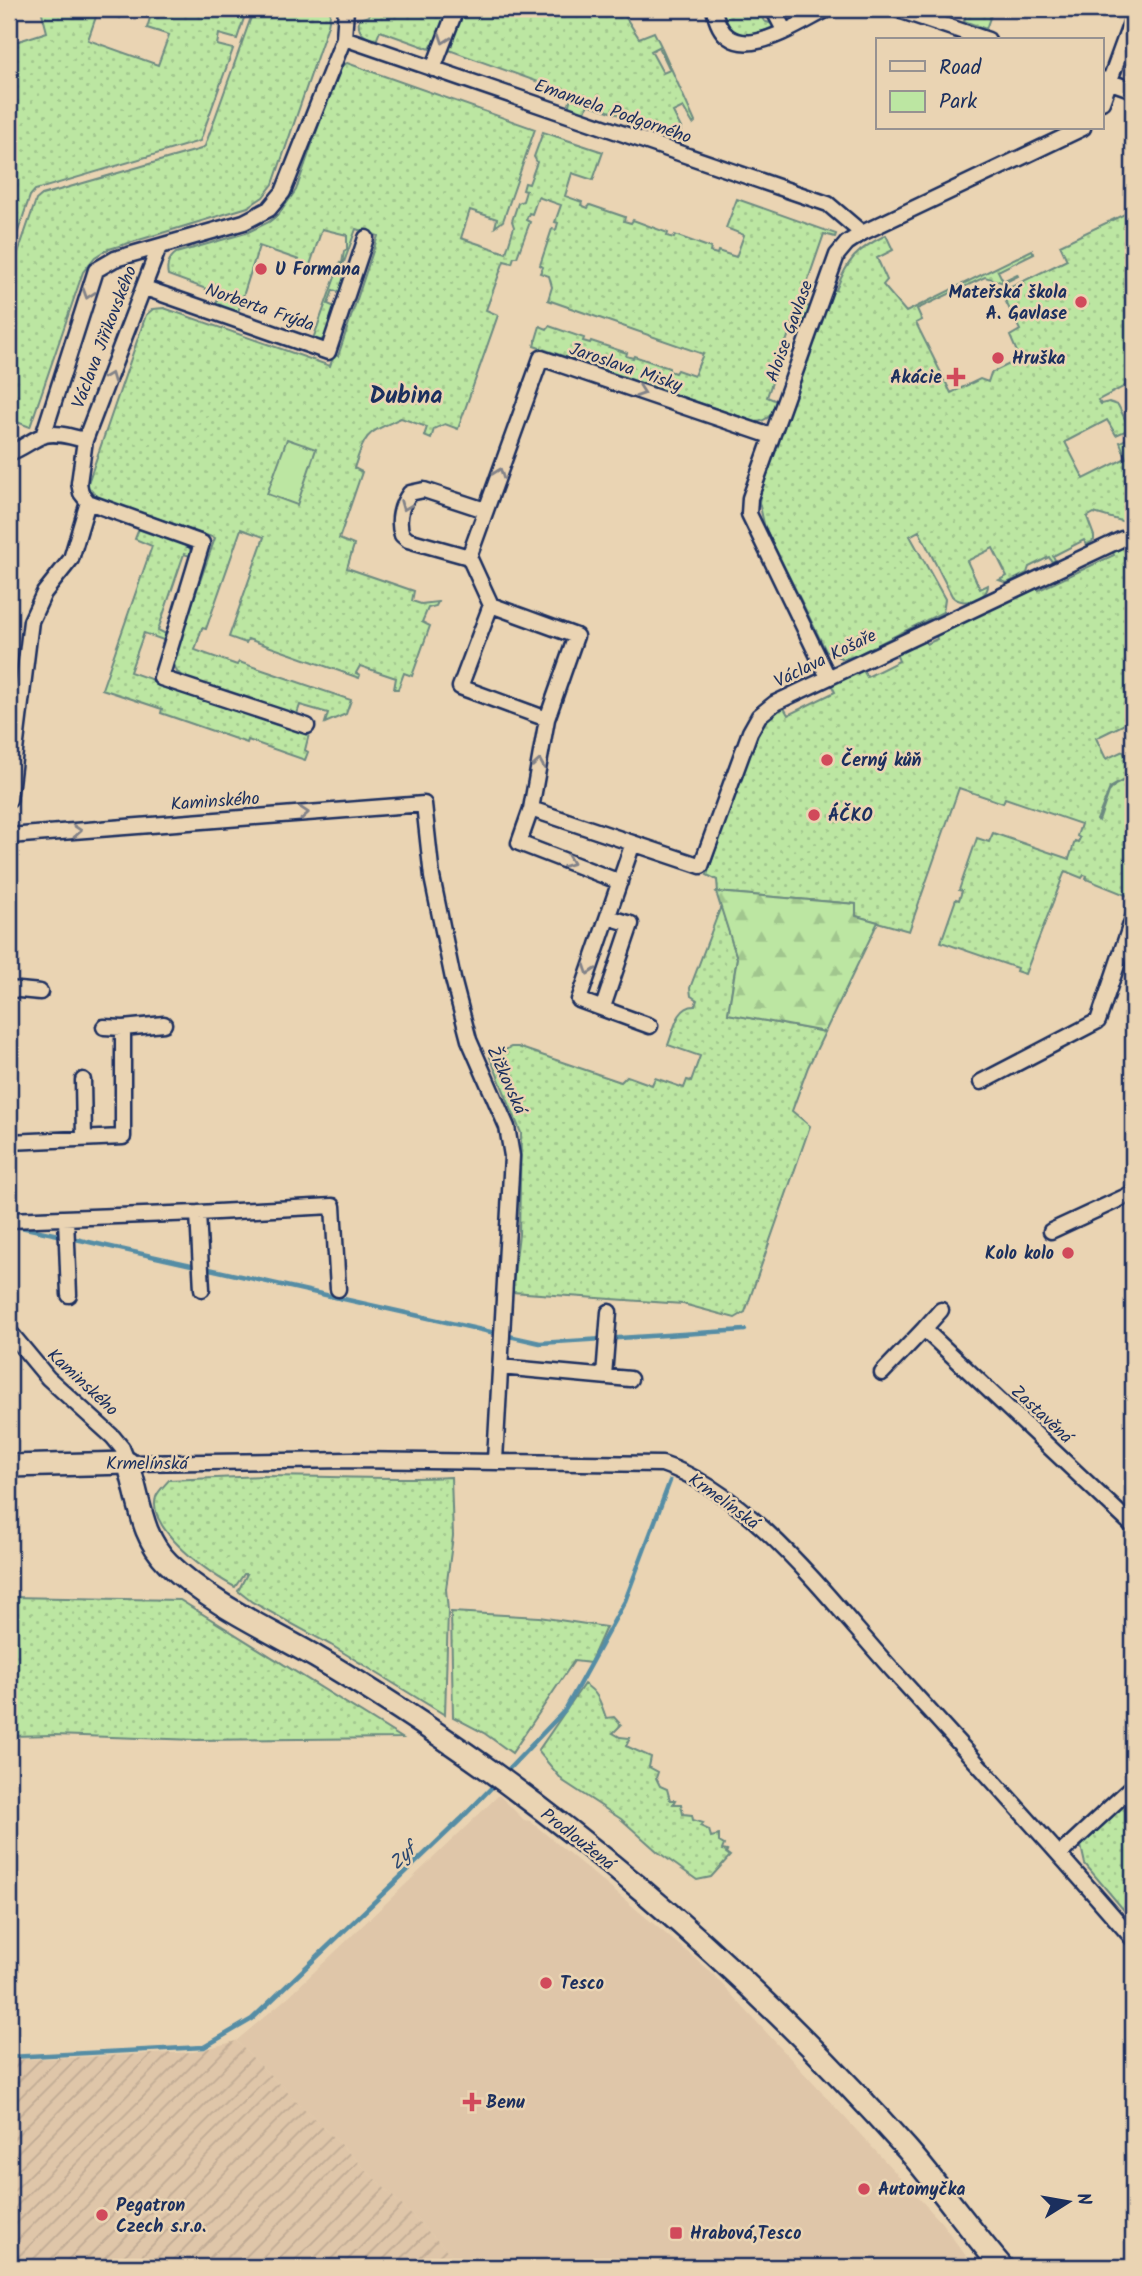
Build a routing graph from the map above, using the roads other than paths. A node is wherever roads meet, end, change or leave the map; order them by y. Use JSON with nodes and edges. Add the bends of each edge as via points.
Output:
{"nodes":[{"id":1,"x":346,"y":9,"type":"edge"},
{"id":2,"x":456,"y":9,"type":"edge"},
{"id":3,"x":714,"y":9,"type":"edge"},
{"id":4,"x":773,"y":9,"type":"edge"},
{"id":5,"x":828,"y":9,"type":"edge"},
{"id":6,"x":896,"y":9,"type":"edge"},
{"id":7,"x":1133,"y":17,"type":"edge"},
{"id":8,"x":784,"y":30,"type":"junction"},
{"id":9,"x":344,"y":38,"type":"junction"},
{"id":10,"x":982,"y":38,"type":"edge"},
{"id":11,"x":433,"y":69,"type":"junction"},
{"id":12,"x":1106,"y":81,"type":"edge"},
{"id":13,"x":1133,"y":90,"type":"edge"},
{"id":14,"x":1079,"y":130,"type":"edge"},
{"id":15,"x":862,"y":233,"type":"junction"},
{"id":16,"x":366,"y":238,"type":"dead end"},
{"id":17,"x":159,"y":247,"type":"junction"},
{"id":18,"x":145,"y":288,"type":"junction"},
{"id":19,"x":43,"y":436,"type":"junction"},
{"id":20,"x":771,"y":436,"type":"junction"},
{"id":21,"x":85,"y":440,"type":"junction"},
{"id":22,"x":9,"y":453,"type":"edge"},
{"id":23,"x":88,"y":502,"type":"junction"},
{"id":24,"x":485,"y":510,"type":"junction"},
{"id":25,"x":1122,"y":539,"type":"dead end"},
{"id":26,"x":469,"y":557,"type":"junction"},
{"id":27,"x":491,"y":605,"type":"junction"},
{"id":28,"x":828,"y":677,"type":"junction"},
{"id":29,"x":15,"y":698,"type":"edge"},
{"id":30,"x":547,"y":719,"type":"junction"},
{"id":31,"x":307,"y":726,"type":"dead end"},
{"id":32,"x":9,"y":800,"type":"edge"},
{"id":33,"x":424,"y":804,"type":"joint"},
{"id":34,"x":531,"y":809,"type":"junction"},
{"id":35,"x":9,"y":836,"type":"edge"},
{"id":36,"x":633,"y":843,"type":"junction"},
{"id":37,"x":620,"y":882,"type":"junction"},
{"id":38,"x":608,"y":917,"type":"junction"},
{"id":39,"x":1133,"y":918,"type":"edge"},
{"id":40,"x":9,"y":989,"type":"edge"},
{"id":41,"x":40,"y":992,"type":"dead end"},
{"id":42,"x":603,"y":1007,"type":"junction"},
{"id":43,"x":164,"y":1024,"type":"dead end"},
{"id":44,"x":650,"y":1026,"type":"dead end"},
{"id":45,"x":104,"y":1027,"type":"dead end"},
{"id":46,"x":122,"y":1028,"type":"junction"},
{"id":47,"x":83,"y":1080,"type":"dead end"},
{"id":48,"x":981,"y":1082,"type":"dead end"},
{"id":49,"x":84,"y":1138,"type":"junction"},
{"id":50,"x":9,"y":1142,"type":"edge"},
{"id":51,"x":1133,"y":1193,"type":"edge"},
{"id":52,"x":198,"y":1213,"type":"junction"},
{"id":53,"x":66,"y":1218,"type":"junction"},
{"id":54,"x":9,"y":1220,"type":"edge"},
{"id":55,"x":1051,"y":1231,"type":"dead end"},
{"id":56,"x":202,"y":1289,"type":"dead end"},
{"id":57,"x":338,"y":1289,"type":"dead end"},
{"id":58,"x":69,"y":1295,"type":"dead end"},
{"id":59,"x":941,"y":1310,"type":"dead end"},
{"id":60,"x":609,"y":1312,"type":"dead end"},
{"id":61,"x":924,"y":1329,"type":"junction"},
{"id":62,"x":9,"y":1331,"type":"edge"},
{"id":63,"x":500,"y":1367,"type":"junction"},
{"id":64,"x":882,"y":1373,"type":"dead end"},
{"id":65,"x":604,"y":1376,"type":"junction"},
{"id":66,"x":631,"y":1379,"type":"dead end"},
{"id":67,"x":495,"y":1460,"type":"junction"},
{"id":68,"x":128,"y":1463,"type":"junction"},
{"id":69,"x":9,"y":1466,"type":"edge"},
{"id":70,"x":1133,"y":1527,"type":"edge"},
{"id":71,"x":1133,"y":1786,"type":"edge"},
{"id":72,"x":1060,"y":1854,"type":"junction"},
{"id":73,"x":1133,"y":1938,"type":"edge"},
{"id":74,"x":1002,"y":2267,"type":"edge"}],
"edges":[{"from":1,"to":9,"type":"street","name":"Václava Jiřikovského"},
{"from":2,"to":11,"type":"street","one_way":true},
{"from":3,"to":8,"type":"street","via":[[717,25],[732,41],[756,44]]},
{"from":4,"to":8,"type":"street"},
{"from":5,"to":8,"type":"street"},
{"from":6,"to":10,"type":"street"},
{"from":7,"to":12,"type":"street"},
{"from":9,"to":11,"type":"street","name":"Emanuela Podgorného"},
{"from":9,"to":17,"type":"street","name":"Václava Jiřikovského","via":[[283,192],[270,209],[244,222]]},
{"from":11,"to":15,"type":"street","name":"Emanuela Podgorného","via":[[828,204]]},
{"from":12,"to":13,"type":"street"},
{"from":14,"to":15,"type":"street","name":"Aloise Gavlase"},
{"from":15,"to":20,"type":"street","name":"Aloise Gavlase","via":[[837,255]]},
{"from":16,"to":18,"type":"street","name":"Norberta Frýda","via":[[328,352]]},
{"from":17,"to":18,"type":"street","name":"Václava Jiřikovského"},
{"from":17,"to":19,"type":"street","name":"Václava Jiřikovského","one_way":true,"via":[[115,259],[96,270]]},
{"from":21,"to":18,"type":"street","name":"Václava Jiřikovského","one_way":true},
{"from":19,"to":21,"type":"street","via":[[60,434]]},
{"from":19,"to":22,"type":"street"},
{"from":24,"to":20,"type":"street","name":"Jaroslava Misky","one_way":true,"via":[[541,358]]},
{"from":20,"to":28,"type":"street","name":"Aloise Gavlase","via":[[749,514]]},
{"from":21,"to":23,"type":"street","name":"Václava Jiřikovského","via":[[79,483]]},
{"from":23,"to":29,"type":"street","via":[[71,559],[34,611]]},
{"from":23,"to":31,"type":"street","via":[[202,543],[161,678]]},
{"from":24,"to":26,"type":"street","name":"Jaroslava Misky"},
{"from":24,"to":26,"type":"street","one_way":true,"via":[[425,490],[410,493],[405,500],[399,519],[401,535]]},
{"from":25,"to":28,"type":"street","name":"Václava Košaře"},
{"from":26,"to":27,"type":"street"},
{"from":27,"to":30,"type":"street","via":[[576,636]]},
{"from":27,"to":30,"type":"street","via":[[460,687]]},
{"from":28,"to":36,"type":"street","name":"Václava Košaře","via":[[759,716],[701,866]]},
{"from":29,"to":32,"type":"street"},
{"from":34,"to":30,"type":"street","one_way":true},
{"from":35,"to":33,"type":"street","name":"Kaminského","one_way":true},
{"from":33,"to":63,"type":"street","name":"Žižkovská","via":[[432,877],[468,1041],[507,1126],[512,1156]]},
{"from":34,"to":36,"type":"street","name":"Václava Košaře"},
{"from":34,"to":37,"type":"street","one_way":true,"via":[[519,843]]},
{"from":36,"to":37,"type":"street"},
{"from":37,"to":38,"type":"street"},
{"from":38,"to":42,"type":"street","via":[[631,924]]},
{"from":38,"to":42,"type":"street","one_way":true,"via":[[579,1000]]},
{"from":39,"to":48,"type":"street","via":[[1098,1021]]},
{"from":40,"to":41,"type":"street"},
{"from":42,"to":44,"type":"street"},
{"from":43,"to":46,"type":"street"},
{"from":45,"to":46,"type":"street"},
{"from":46,"to":49,"type":"street","via":[[123,1137]]},
{"from":47,"to":49,"type":"street"},
{"from":49,"to":50,"type":"street"},
{"from":51,"to":55,"type":"street"},
{"from":52,"to":53,"type":"street"},
{"from":52,"to":56,"type":"street"},
{"from":52,"to":57,"type":"street","via":[[333,1206]]},
{"from":53,"to":54,"type":"street"},
{"from":53,"to":58,"type":"street"},
{"from":59,"to":61,"type":"street"},
{"from":60,"to":65,"type":"street"},
{"from":61,"to":64,"type":"street"},
{"from":61,"to":70,"type":"street","name":"Zastavěná"},
{"from":62,"to":68,"type":"street","name":"Kaminského","via":[[48,1378],[113,1437]]},
{"from":63,"to":65,"type":"street"},
{"from":63,"to":67,"type":"street","name":"Žižkovská"},
{"from":65,"to":66,"type":"street"},
{"from":67,"to":68,"type":"street","name":"Krmelínská"},
{"from":67,"to":72,"type":"street","name":"Krmelínská","via":[[662,1464],[712,1488],[753,1519],[805,1572]]},
{"from":68,"to":69,"type":"main road","name":"Krmelínská"},
{"from":68,"to":74,"type":"main road","name":"Prodloužená","via":[[144,1527],[158,1552],[188,1581],[404,1711],[517,1791],[656,1902],[786,2022],[907,2150]]},
{"from":71,"to":72,"type":"street"},
{"from":72,"to":73,"type":"street","name":"Krmelínská"}]}
